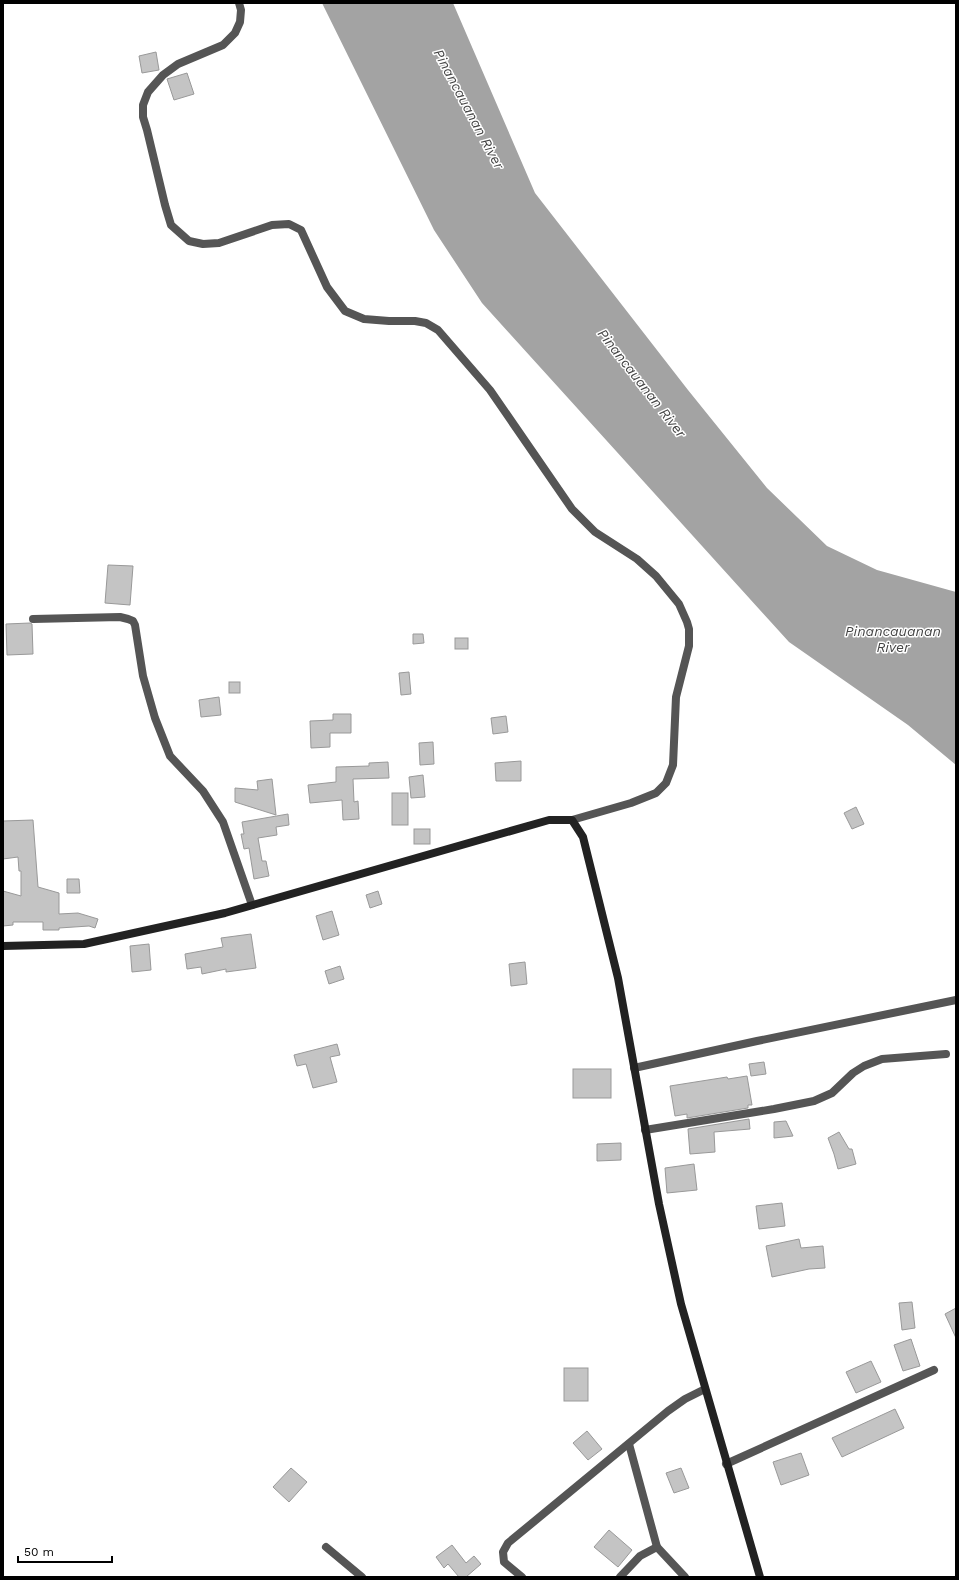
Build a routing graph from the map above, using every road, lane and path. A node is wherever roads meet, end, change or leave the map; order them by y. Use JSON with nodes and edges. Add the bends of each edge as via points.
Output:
{"nodes":[{"id":1,"x":239,"y":3,"type":"edge"},
{"id":2,"x":33,"y":619,"type":"dead end"},
{"id":3,"x":572,"y":820,"type":"junction"},
{"id":4,"x":252,"y":905,"type":"junction"},
{"id":5,"x":3,"y":946,"type":"edge"},
{"id":6,"x":956,"y":1000,"type":"edge"},
{"id":7,"x":946,"y":1054,"type":"dead end"},
{"id":8,"x":634,"y":1068,"type":"junction"},
{"id":9,"x":645,"y":1130,"type":"junction"},
{"id":10,"x":934,"y":1370,"type":"dead end"},
{"id":11,"x":705,"y":1389,"type":"junction"},
{"id":12,"x":629,"y":1444,"type":"junction"},
{"id":13,"x":726,"y":1464,"type":"junction"},
{"id":14,"x":326,"y":1547,"type":"dead end"},
{"id":15,"x":657,"y":1547,"type":"junction"},
{"id":16,"x":362,"y":1577,"type":"edge"},
{"id":17,"x":522,"y":1577,"type":"edge"},
{"id":18,"x":620,"y":1577,"type":"edge"},
{"id":19,"x":685,"y":1577,"type":"edge"},
{"id":20,"x":760,"y":1577,"type":"edge"}],
"edges":[{"from":1,"to":3,"type":"street","via":[[240,22],[235,33],[223,45],[178,64],[163,75],[148,92],[143,105],[143,117],[171,225],[189,241],[203,244],[219,243],[272,225],[289,224],[301,230],[327,287],[345,311],[364,319],[426,323],[438,330],[490,390],[572,509],[595,532],[637,559],[656,576],[679,604],[687,622],[689,646],[676,697],[673,765],[666,783],[656,793],[631,803]]},
{"from":2,"to":4,"type":"street","via":[[120,617],[133,621],[143,676],[155,718],[170,756],[203,791],[223,822]]},
{"from":3,"to":4,"type":"street","via":[[549,820]]},
{"from":3,"to":8,"type":"street","via":[[583,836],[618,978]]},
{"from":4,"to":5,"type":"street","via":[[84,944]]},
{"from":6,"to":8,"type":"street"},
{"from":7,"to":9,"type":"street","via":[[882,1059],[864,1066],[832,1093],[814,1101]]},
{"from":8,"to":9,"type":"street"},
{"from":9,"to":11,"type":"street","via":[[681,1304]]},
{"from":10,"to":13,"type":"street"},
{"from":11,"to":12,"type":"street","via":[[668,1411]]},
{"from":11,"to":13,"type":"street"},
{"from":12,"to":15,"type":"street"},
{"from":12,"to":17,"type":"street","via":[[508,1544],[503,1552],[504,1562]]},
{"from":13,"to":20,"type":"street"},
{"from":14,"to":16,"type":"street"},
{"from":15,"to":18,"type":"street","via":[[640,1556]]},
{"from":15,"to":19,"type":"street"}]}
